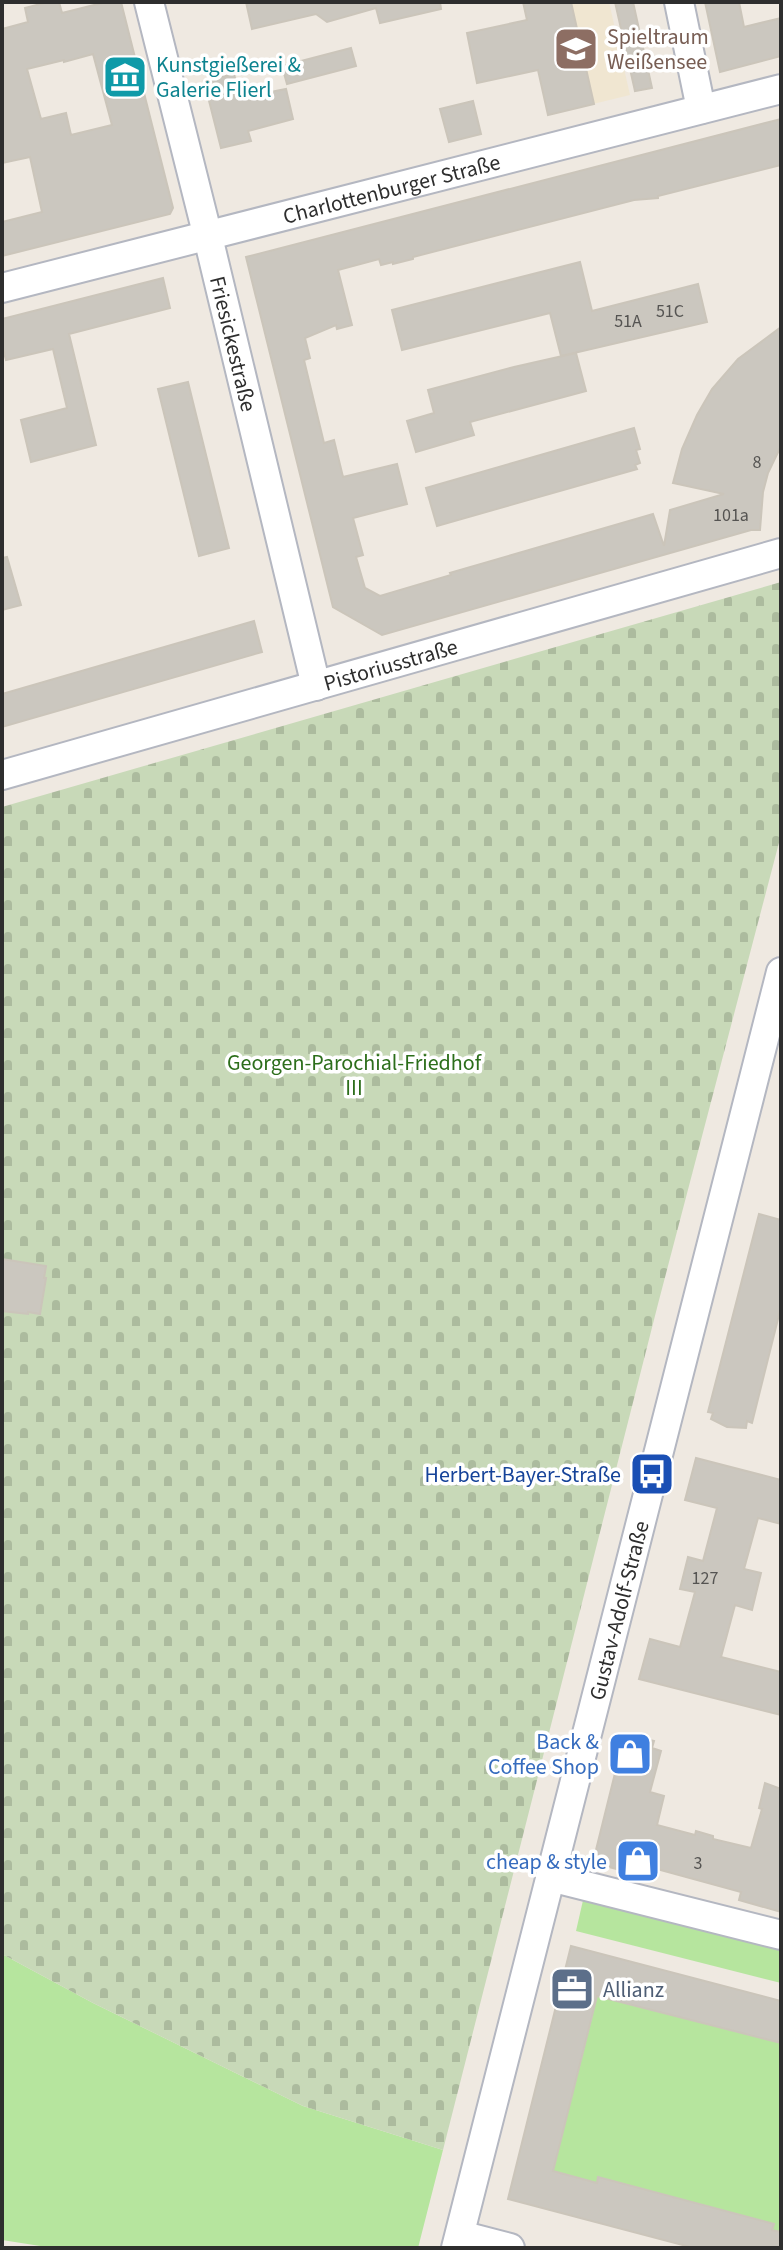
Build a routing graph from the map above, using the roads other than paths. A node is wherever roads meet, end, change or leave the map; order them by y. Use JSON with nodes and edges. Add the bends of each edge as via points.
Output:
{"nodes":[{"id":1,"x":149,"y":2,"type":"edge"},
{"id":2,"x":679,"y":2,"type":"edge"},
{"id":3,"x":781,"y":89,"type":"edge"},
{"id":4,"x":701,"y":109,"type":"junction"},
{"id":5,"x":208,"y":237,"type":"junction"},
{"id":6,"x":2,"y":288,"type":"edge"},
{"id":7,"x":781,"y":553,"type":"edge"},
{"id":8,"x":316,"y":686,"type":"junction"},
{"id":9,"x":2,"y":775,"type":"edge"},
{"id":10,"x":779,"y":991,"type":"edge"},
{"id":11,"x":550,"y":1877,"type":"junction"},
{"id":12,"x":781,"y":1935,"type":"edge"},
{"id":13,"x":458,"y":2241,"type":"edge"},
{"id":14,"x":510,"y":2248,"type":"edge"}],
"edges":[{"from":1,"to":5,"type":"street","name":"Friesickestraße"},
{"from":2,"to":4,"type":"street"},
{"from":3,"to":4,"type":"street","name":"Charlottenburger Straße"},
{"from":4,"to":5,"type":"street","name":"Charlottenburger Straße"},
{"from":5,"to":6,"type":"street","name":"Charlottenburger Straße"},
{"from":5,"to":8,"type":"street","name":"Friesickestraße"},
{"from":7,"to":8,"type":"street","name":"Pistoriusstraße"},
{"from":8,"to":9,"type":"street","name":"Pistoriusstraße"},
{"from":10,"to":11,"type":"street","name":"Gustav-Adolf-Straße"},
{"from":11,"to":12,"type":"street"},
{"from":11,"to":13,"type":"street","name":"Gustav-Adolf-Straße"},
{"from":13,"to":14,"type":"street"}]}
